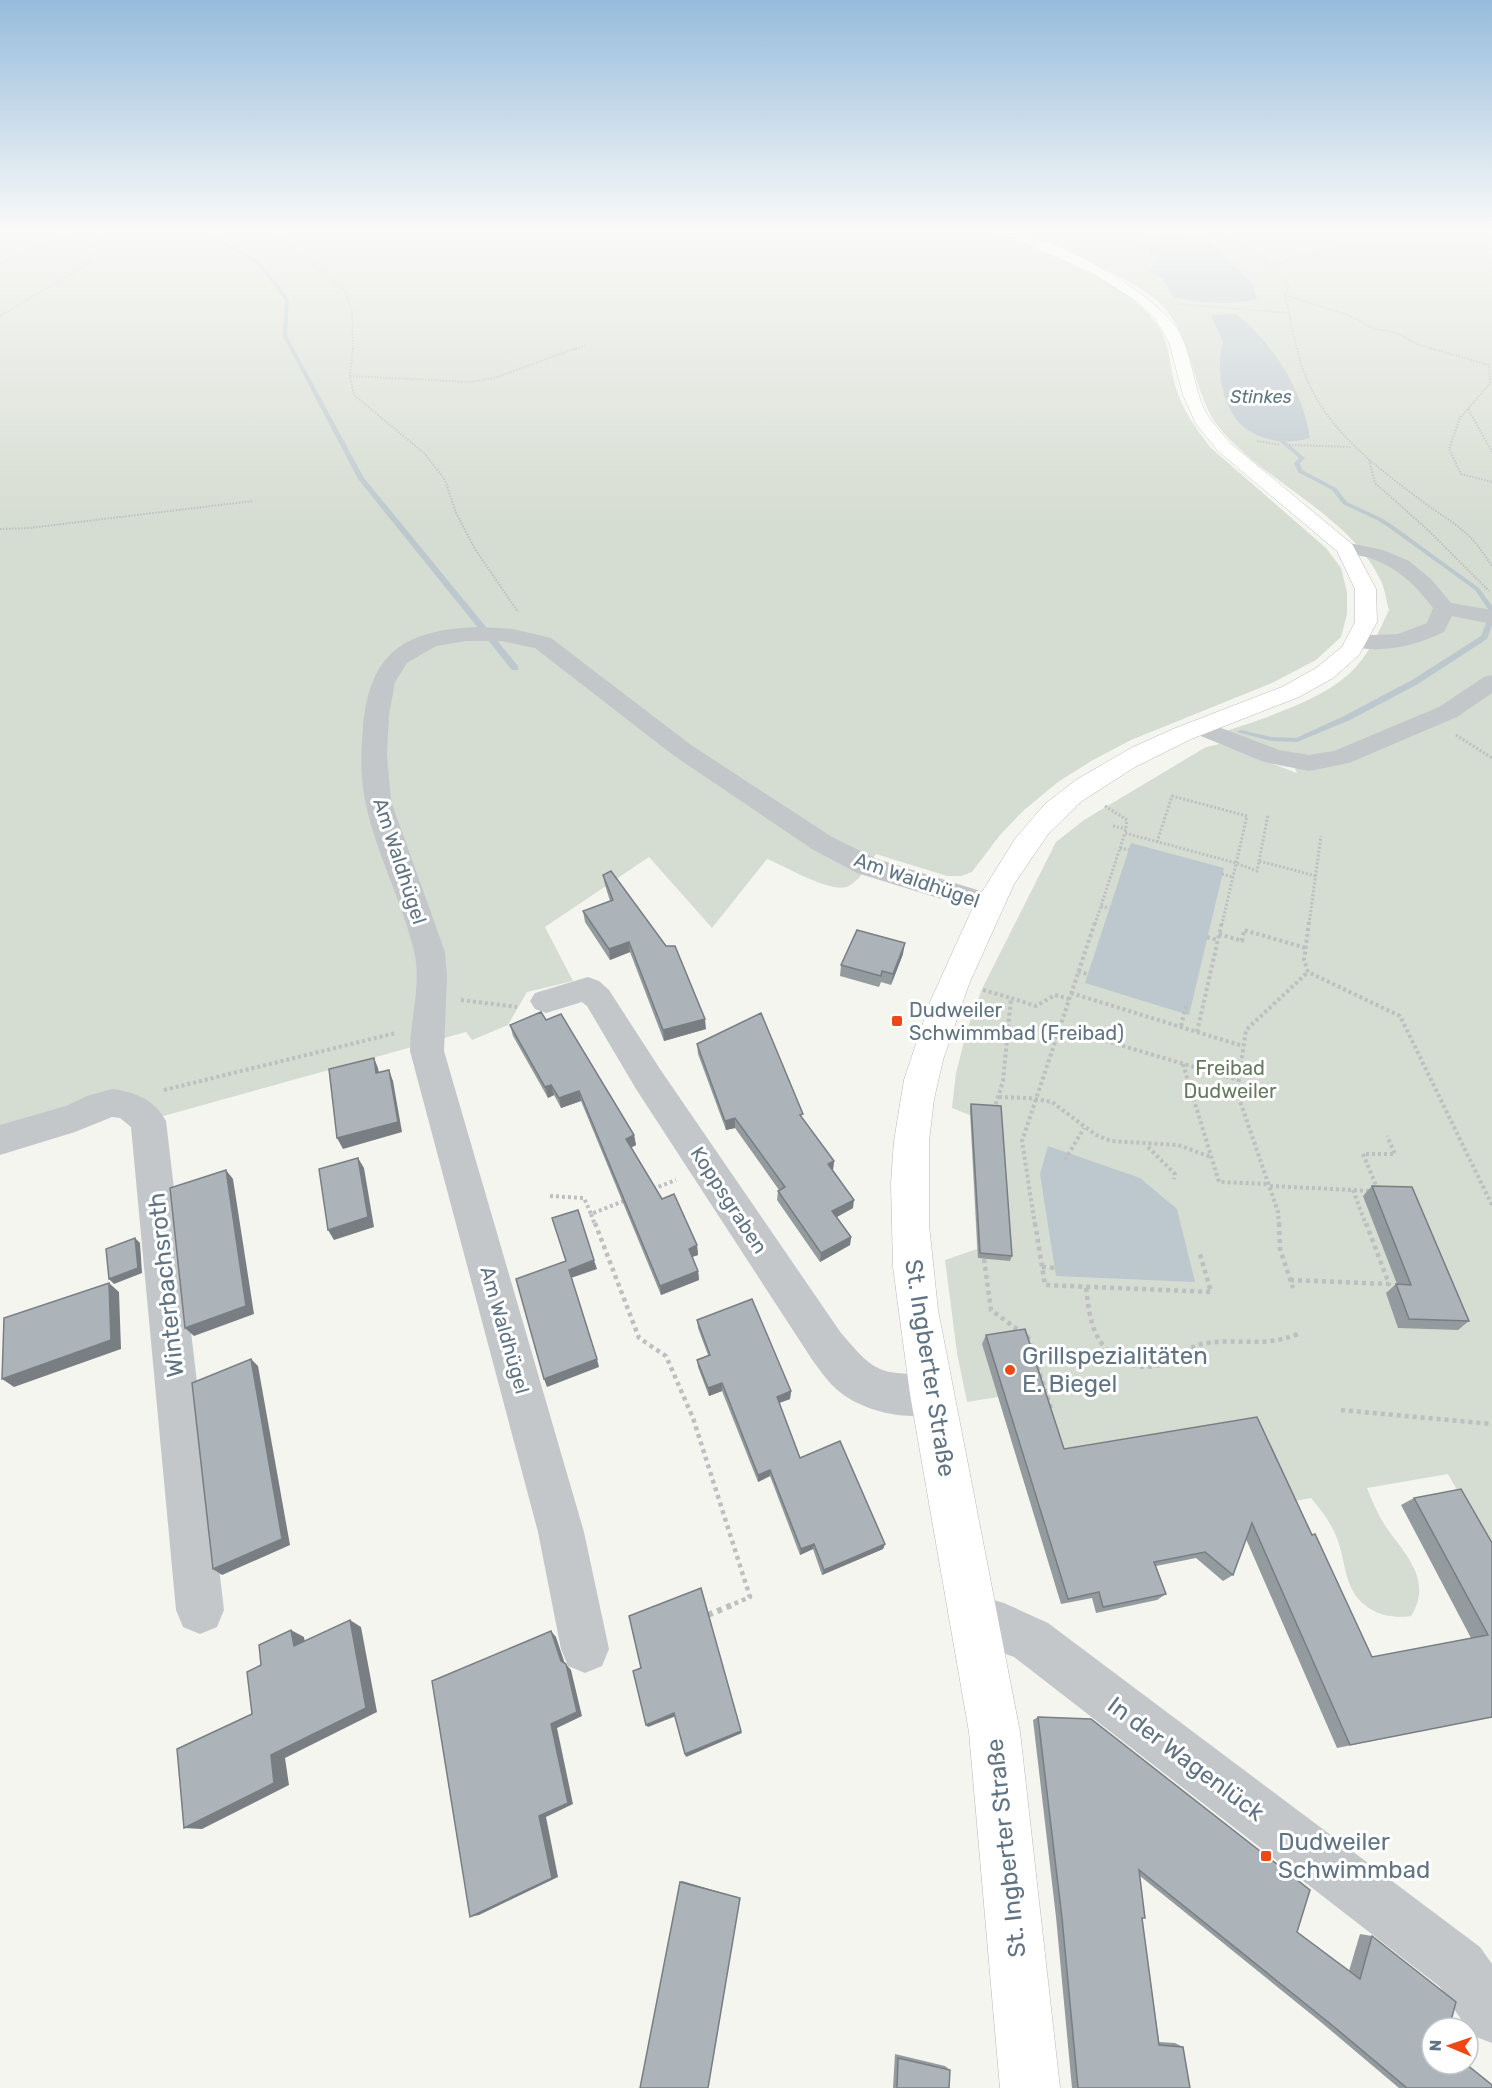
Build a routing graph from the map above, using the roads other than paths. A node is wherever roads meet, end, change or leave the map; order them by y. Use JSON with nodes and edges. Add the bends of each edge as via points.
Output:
{"nodes":[{"id":1,"x":1170,"y":329,"type":"edge"},
{"id":2,"x":1345,"y":548,"type":"junction"},
{"id":3,"x":1444,"y":608,"type":"junction"},
{"id":4,"x":1492,"y":617,"type":"edge"},
{"id":5,"x":1358,"y":641,"type":"junction"},
{"id":6,"x":1492,"y":682,"type":"edge"},
{"id":7,"x":1200,"y":727,"type":"junction"},
{"id":8,"x":990,"y":904,"type":"junction"},
{"id":9,"x":536,"y":1004,"type":"road end"},
{"id":10,"x":0,"y":1140,"type":"edge"},
{"id":11,"x":931,"y":1395,"type":"junction"},
{"id":12,"x":200,"y":1610,"type":"dead end"},
{"id":13,"x":974,"y":1618,"type":"junction"},
{"id":14,"x":585,"y":1649,"type":"dead end"},
{"id":15,"x":1476,"y":1980,"type":"edge"},
{"id":16,"x":1492,"y":2014,"type":"edge"},
{"id":17,"x":1030,"y":2088,"type":"edge"}],
"edges":[{"from":1,"to":2,"type":"main road","via":[[1198,415],[1209,429],[1224,447]]},
{"from":2,"to":3,"type":"street","via":[[1369,550],[1408,570]]},
{"from":2,"to":5,"type":"main road","via":[[1359,569],[1368,603]]},
{"from":3,"to":4,"type":"street"},
{"from":3,"to":5,"type":"street","via":[[1436,627],[1409,640],[1375,644]]},
{"from":5,"to":7,"type":"main road","name":"St. Ingberter Straße","via":[[1336,667],[1307,686]]},
{"from":6,"to":7,"type":"street","via":[[1435,717],[1340,758],[1309,763],[1273,757]]},
{"from":7,"to":8,"type":"main road","name":"St. Ingberter Straße","via":[[1109,771],[1062,804],[1024,844]]},
{"from":8,"to":11,"type":"main road","name":"St. Ingberter Straße","via":[[968,949],[924,1064],[913,1128],[911,1245],[918,1325]]},
{"from":8,"to":14,"type":"street","name":"Am Waldhügel","via":[[867,866],[822,843],[682,750],[537,640],[486,635],[433,639],[409,649],[386,674],[376,722],[378,799],[434,972],[427,1051],[561,1532]]},
{"from":9,"to":11,"type":"street","name":"Koppsgraben","via":[[588,989],[598,998],[801,1310],[849,1373],[873,1388]]},
{"from":10,"to":12,"type":"street","name":"Winterbachsroth","via":[[112,1104],[129,1105],[148,1121]]},
{"from":11,"to":13,"type":"main road","name":"St. Ingberter Straße"},
{"from":13,"to":15,"type":"street","name":"In der Wagenlück","via":[[1031,1640]]},
{"from":13,"to":17,"type":"main road","name":"St. Ingberter Straße","via":[[997,1750]]},
{"from":15,"to":16,"type":"street","name":"In der Wagenlück"}]}
